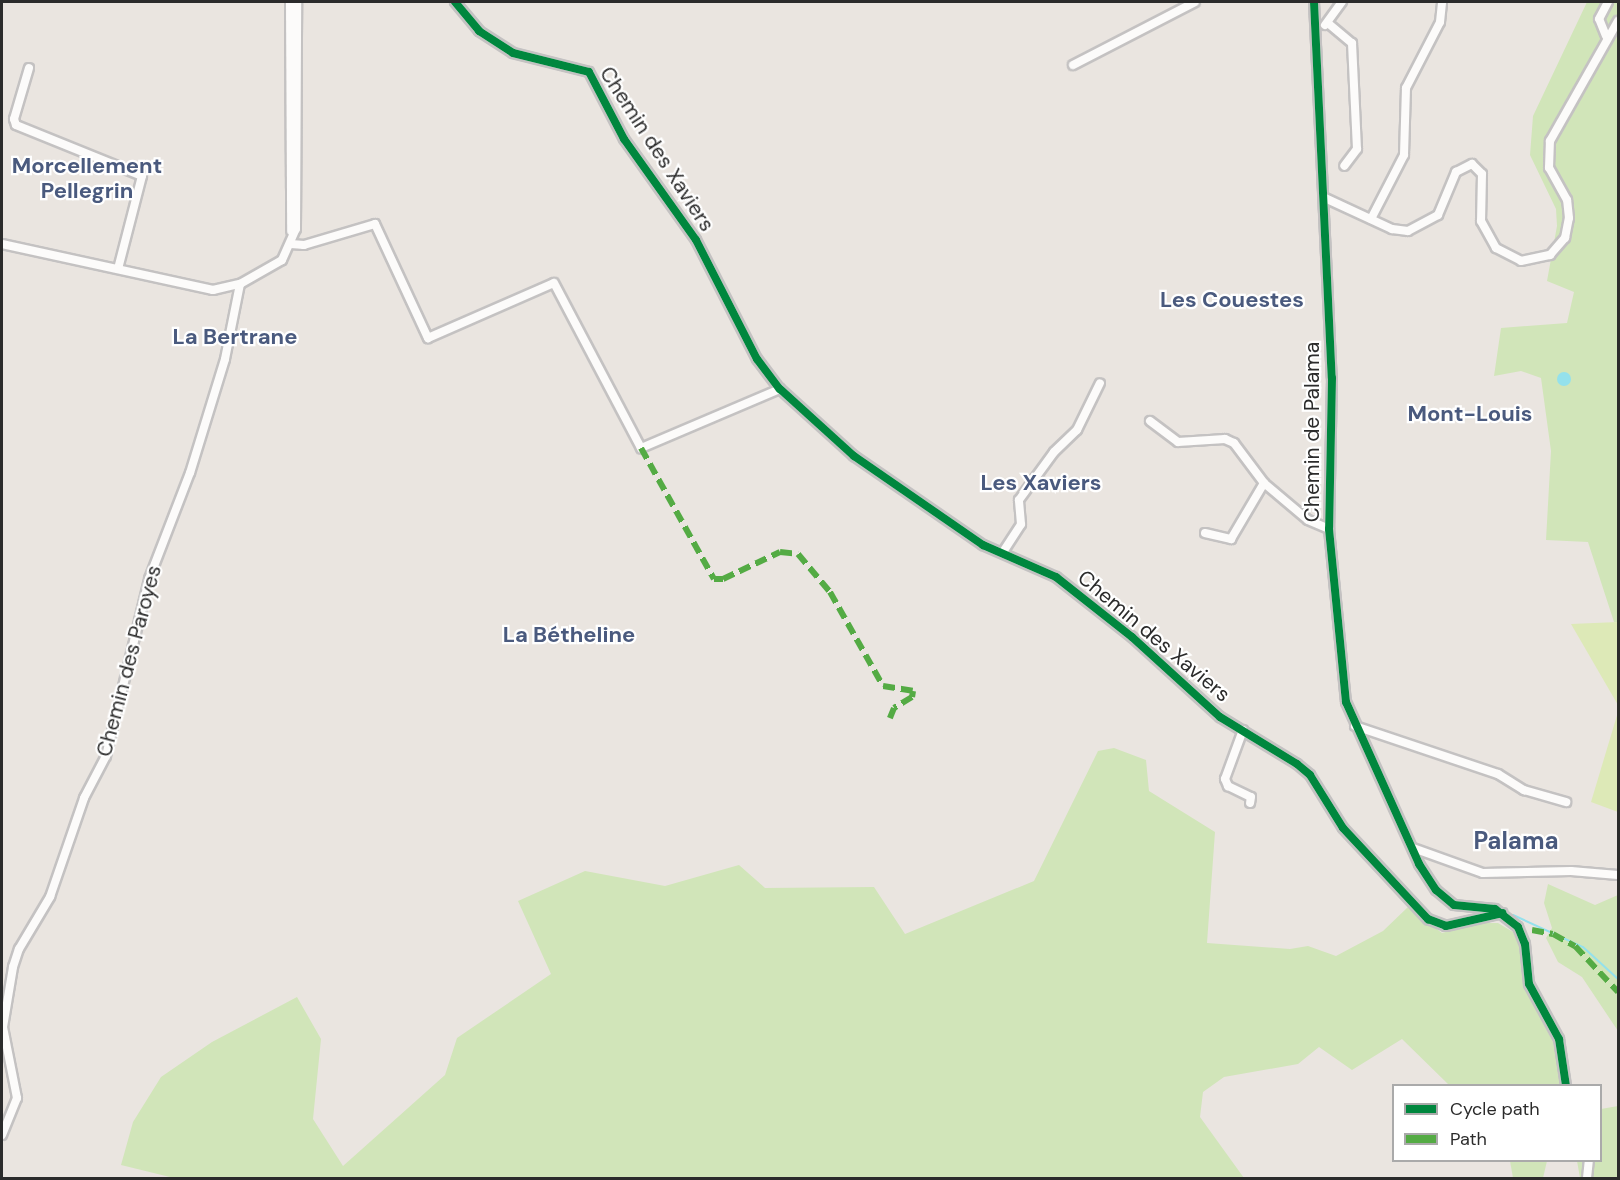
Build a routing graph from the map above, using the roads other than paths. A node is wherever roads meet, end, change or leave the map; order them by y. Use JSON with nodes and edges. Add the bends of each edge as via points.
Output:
{"nodes":[{"id":1,"x":290,"y":2,"type":"edge"},
{"id":2,"x":297,"y":2,"type":"edge"},
{"id":3,"x":455,"y":2,"type":"edge"},
{"id":4,"x":1195,"y":2,"type":"edge"},
{"id":5,"x":1314,"y":2,"type":"edge"},
{"id":6,"x":1342,"y":2,"type":"edge"},
{"id":7,"x":1442,"y":2,"type":"edge"},
{"id":8,"x":1608,"y":2,"type":"edge"},
{"id":9,"x":1618,"y":21,"type":"edge"},
{"id":10,"x":1329,"y":24,"type":"junction"},
{"id":11,"x":1318,"y":26,"type":"junction"},
{"id":12,"x":1606,"y":36,"type":"junction"},
{"id":13,"x":1073,"y":65,"type":"dead end"},
{"id":14,"x":29,"y":68,"type":"dead end"},
{"id":15,"x":293,"y":124,"type":"junction"},
{"id":16,"x":1344,"y":166,"type":"dead end"},
{"id":17,"x":1325,"y":198,"type":"junction"},
{"id":18,"x":1371,"y":219,"type":"junction"},
{"id":19,"x":291,"y":240,"type":"junction"},
{"id":20,"x":2,"y":244,"type":"edge"},
{"id":21,"x":118,"y":268,"type":"junction"},
{"id":22,"x":240,"y":284,"type":"junction"},
{"id":23,"x":1100,"y":383,"type":"dead end"},
{"id":24,"x":780,"y":389,"type":"junction"},
{"id":25,"x":1150,"y":421,"type":"dead end"},
{"id":26,"x":1264,"y":483,"type":"junction"},
{"id":27,"x":1329,"y":529,"type":"junction"},
{"id":28,"x":1205,"y":533,"type":"dead end"},
{"id":29,"x":1003,"y":552,"type":"junction"},
{"id":30,"x":1355,"y":726,"type":"junction"},
{"id":31,"x":1243,"y":730,"type":"junction"},
{"id":32,"x":1566,"y":802,"type":"dead end"},
{"id":33,"x":1250,"y":803,"type":"dead end"},
{"id":34,"x":1413,"y":848,"type":"junction"},
{"id":35,"x":1618,"y":875,"type":"edge"},
{"id":36,"x":1503,"y":913,"type":"junction"},
{"id":37,"x":1566,"y":1084,"type":"edge"},
{"id":38,"x":2,"y":1135,"type":"edge"},
{"id":39,"x":1589,"y":1162,"type":"edge"},
{"id":40,"x":1587,"y":1179,"type":"edge"}],
"edges":[{"from":1,"to":15,"type":"street"},
{"from":2,"to":15,"type":"street"},
{"from":3,"to":24,"type":"street","name":"Chemin des Xaviers","via":[[479,31],[513,53],[589,72],[624,139],[696,240],[749,347]]},
{"from":4,"to":13,"type":"street"},
{"from":5,"to":11,"type":"street","name":"Chemin de Palama"},
{"from":6,"to":10,"type":"street"},
{"from":7,"to":18,"type":"street","via":[[1440,22],[1406,88],[1404,155]]},
{"from":8,"to":12,"type":"street","via":[[1599,19]]},
{"from":9,"to":12,"type":"street"},
{"from":10,"to":11,"type":"street"},
{"from":10,"to":16,"type":"street","via":[[1352,43],[1357,149]]},
{"from":11,"to":17,"type":"street","name":"Chemin de Palama"},
{"from":12,"to":18,"type":"street","via":[[1550,141],[1549,168],[1567,200],[1569,218],[1565,238],[1551,255],[1538,261],[1521,261],[1496,248],[1481,221],[1482,174],[1472,165],[1456,172],[1438,215],[1425,225],[1402,232]]},
{"from":14,"to":21,"type":"street","via":[[14,119],[16,125],[142,176]]},
{"from":15,"to":19,"type":"street"},
{"from":17,"to":18,"type":"street"},
{"from":17,"to":27,"type":"street","name":"Chemin de Palama","via":[[1332,378]]},
{"from":19,"to":22,"type":"street","via":[[282,260]]},
{"from":19,"to":24,"type":"street","via":[[304,245],[375,224],[428,338],[554,283],[640,448]]},
{"from":20,"to":21,"type":"street"},
{"from":21,"to":22,"type":"street","via":[[204,288]]},
{"from":22,"to":38,"type":"street","name":"Chemin des Paroyes","via":[[225,359],[190,473],[149,579],[106,756],[84,798],[50,897],[18,949],[3,1027],[17,1098]]},
{"from":23,"to":29,"type":"street","via":[[1077,430],[1054,452],[1019,500],[1021,524]]},
{"from":24,"to":29,"type":"street","name":"Chemin des Xaviers","via":[[854,456],[983,545]]},
{"from":25,"to":26,"type":"street","via":[[1178,442],[1225,439],[1234,443]]},
{"from":26,"to":27,"type":"street","via":[[1308,520]]},
{"from":26,"to":28,"type":"street","via":[[1231,538]]},
{"from":27,"to":30,"type":"street","name":"Chemin de Palama","via":[[1346,702]]},
{"from":29,"to":31,"type":"street","name":"Chemin des Xaviers","via":[[1056,577],[1132,637],[1220,717]]},
{"from":30,"to":32,"type":"street","via":[[1498,774],[1524,790]]},
{"from":30,"to":34,"type":"street","name":"Chemin de Palama"},
{"from":31,"to":33,"type":"street","via":[[1225,779],[1228,786],[1251,797]]},
{"from":31,"to":36,"type":"street","name":"Chemin des Xaviers","via":[[1310,775],[1339,823],[1428,920],[1446,926]]},
{"from":34,"to":35,"type":"street","via":[[1482,873],[1571,871]]},
{"from":34,"to":36,"type":"street","name":"Chemin de Palama","via":[[1427,878],[1444,899],[1454,905]]},
{"from":36,"to":37,"type":"street","via":[[1524,938],[1529,984],[1558,1039]]},
{"from":39,"to":40,"type":"street"}]}
